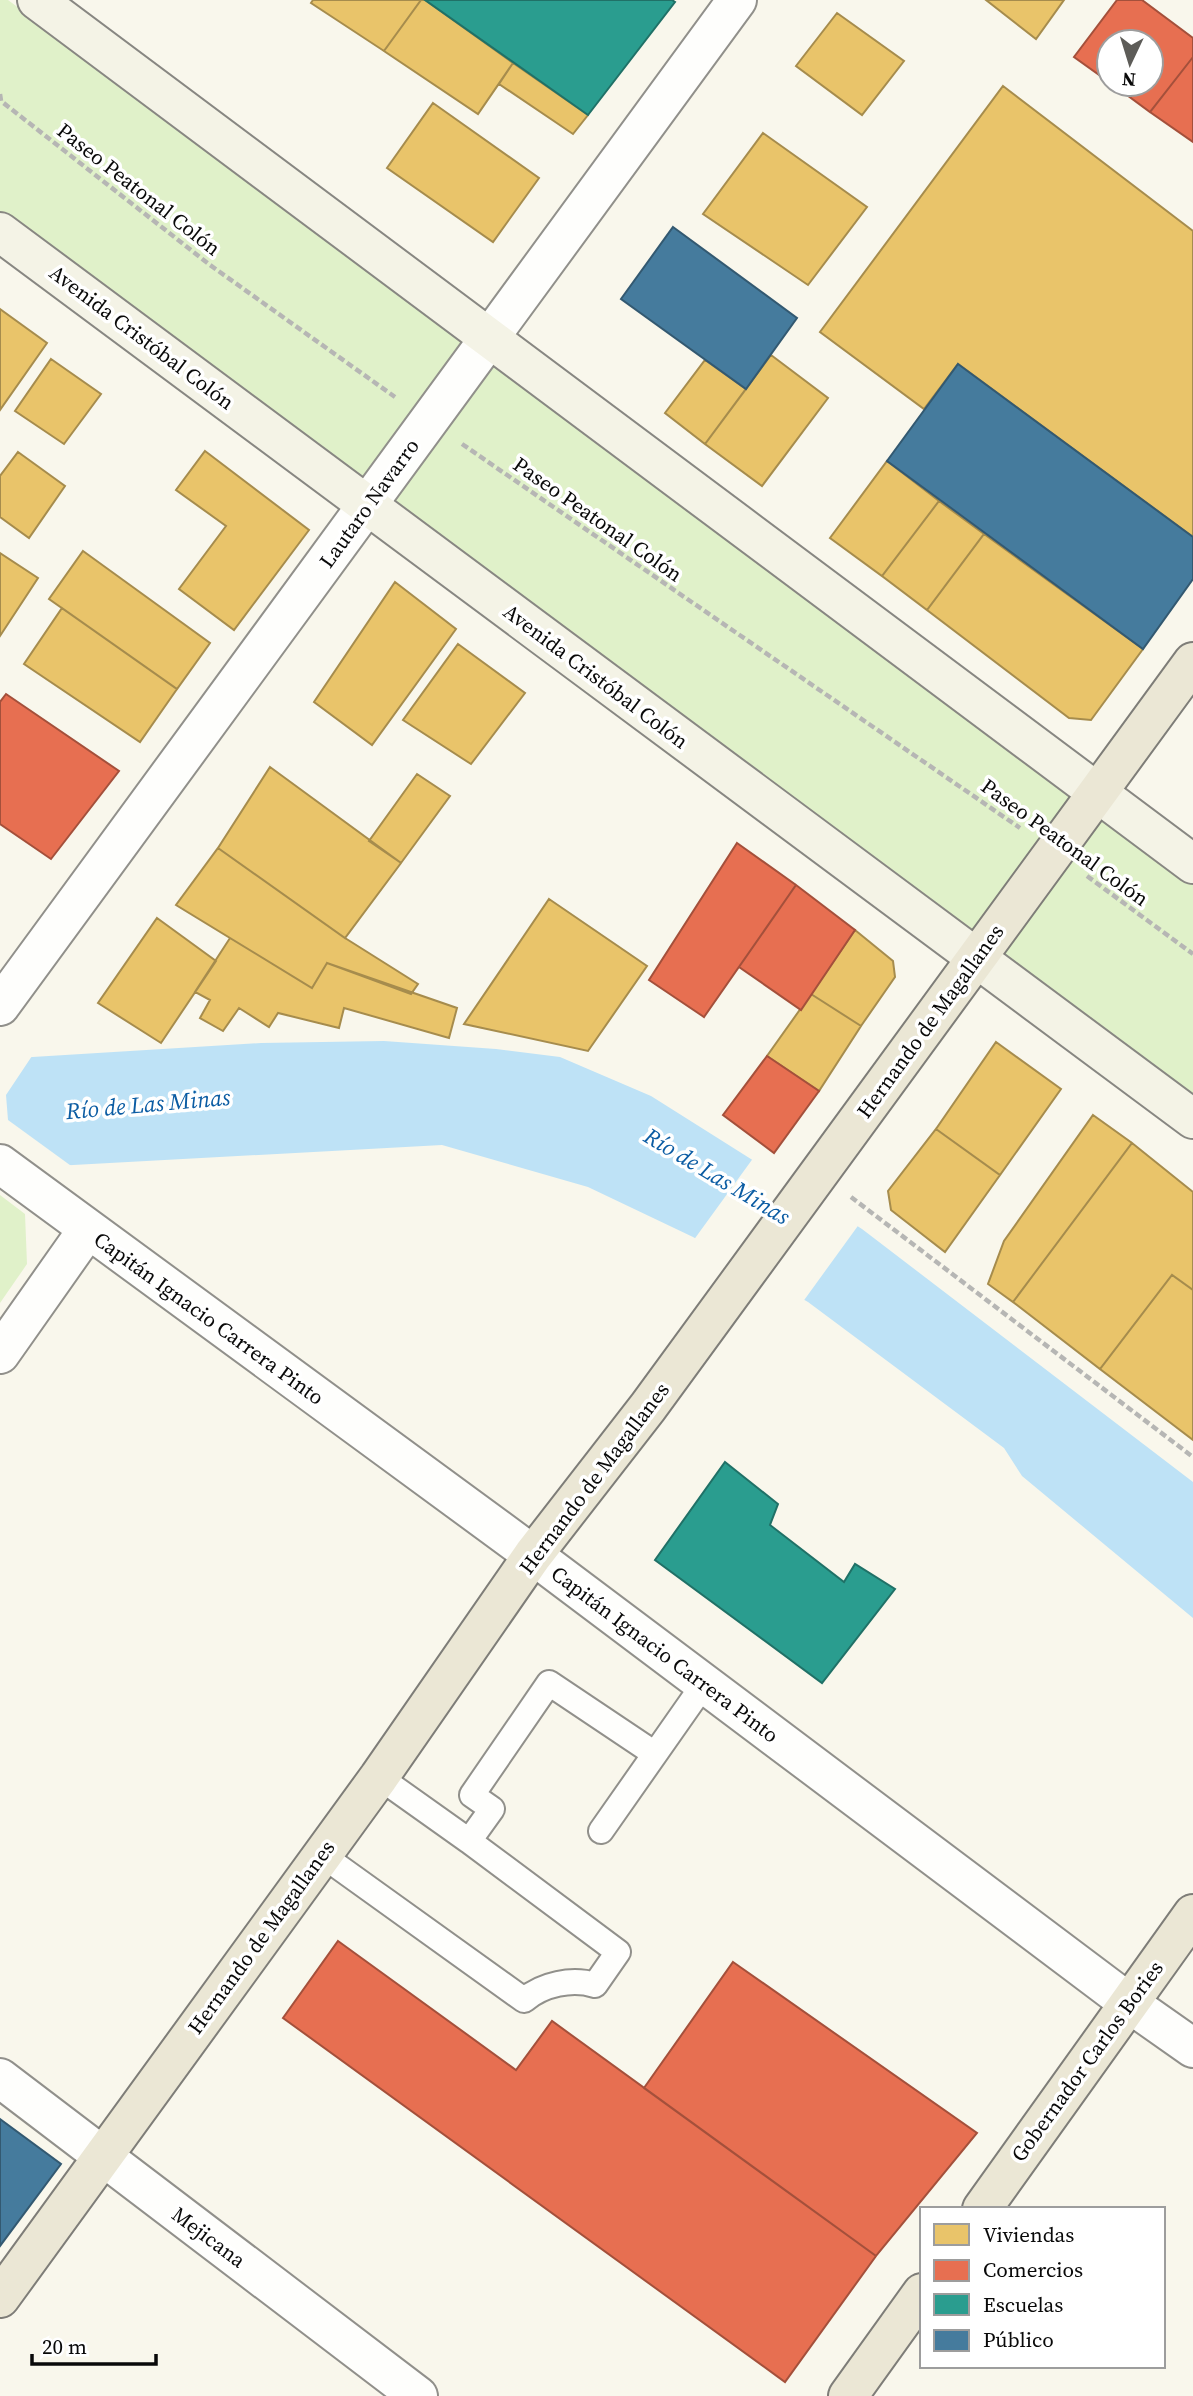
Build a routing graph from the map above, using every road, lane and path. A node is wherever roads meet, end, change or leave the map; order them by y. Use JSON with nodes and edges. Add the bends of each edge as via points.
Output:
{"nodes":[{"id":1,"x":37,"y":0,"type":"edge"},
{"id":2,"x":737,"y":0,"type":"edge"},
{"id":3,"x":0,"y":94,"type":"edge"},
{"id":4,"x":1,"y":101,"type":"edge"},
{"id":5,"x":0,"y":232,"type":"edge"},
{"id":6,"x":490,"y":337,"type":"junction"},
{"id":7,"x":428,"y":421,"type":"junction"},
{"id":8,"x":367,"y":504,"type":"junction"},
{"id":9,"x":1193,"y":662,"type":"edge"},
{"id":10,"x":1097,"y":792,"type":"junction"},
{"id":11,"x":1054,"y":852,"type":"junction"},
{"id":12,"x":1193,"y":864,"type":"edge"},
{"id":13,"x":1193,"y":954,"type":"edge"},
{"id":14,"x":976,"y":957,"type":"junction"},
{"id":15,"x":0,"y":1006,"type":"edge"},
{"id":16,"x":1193,"y":1119,"type":"edge"},
{"id":17,"x":10,"y":1171,"type":"edge"},
{"id":18,"x":818,"y":1172,"type":"junction"},
{"id":19,"x":88,"y":1229,"type":"junction"},
{"id":20,"x":0,"y":1354,"type":"edge"},
{"id":21,"x":1193,"y":1457,"type":"edge"},
{"id":22,"x":533,"y":1555,"type":"junction"},
{"id":23,"x":704,"y":1684,"type":"junction"},
{"id":24,"x":655,"y":1754,"type":"junction"},
{"id":25,"x":379,"y":1777,"type":"junction"},
{"id":26,"x":601,"y":1831,"type":"dead end"},
{"id":27,"x":469,"y":1841,"type":"junction"},
{"id":28,"x":321,"y":1855,"type":"junction"},
{"id":29,"x":1193,"y":1914,"type":"edge"},
{"id":30,"x":1129,"y":2003,"type":"junction"},
{"id":31,"x":1193,"y":2048,"type":"edge"},
{"id":32,"x":0,"y":2078,"type":"edge"},
{"id":33,"x":101,"y":2155,"type":"junction"},
{"id":34,"x":983,"y":2207,"type":"edge"},
{"id":35,"x":920,"y":2296,"type":"edge"},
{"id":36,"x":0,"y":2298,"type":"edge"},
{"id":37,"x":418,"y":2396,"type":"edge"},
{"id":38,"x":848,"y":2396,"type":"edge"}],
"edges":[{"from":1,"to":6,"type":"main road"},
{"from":2,"to":6,"type":"street","name":"Lautaro Navarro"},
{"from":3,"to":4,"type":"path","name":"Paseo Peatonal Colón"},
{"from":4,"to":7,"type":"path","name":"Paseo Peatonal Colón","via":[[211,265]]},
{"from":5,"to":8,"type":"main road","name":"Avenida Cristóbal Colón"},
{"from":6,"to":7,"type":"street","name":"Lautaro Navarro"},
{"from":6,"to":10,"type":"main road"},
{"from":7,"to":8,"type":"street","name":"Lautaro Navarro"},
{"from":7,"to":11,"type":"path","name":"Paseo Peatonal Colón"},
{"from":8,"to":14,"type":"main road","name":"Avenida Cristóbal Colón"},
{"from":8,"to":15,"type":"street","name":"Lautaro Navarro"},
{"from":9,"to":10,"type":"main road","name":"Hernando de Magallanes"},
{"from":10,"to":11,"type":"main road","name":"Hernando de Magallanes"},
{"from":10,"to":12,"type":"main road"},
{"from":11,"to":13,"type":"path","name":"Paseo Peatonal Colón"},
{"from":11,"to":14,"type":"main road","name":"Hernando de Magallanes"},
{"from":14,"to":16,"type":"main road","name":"Avenida Cristóbal Colón"},
{"from":14,"to":18,"type":"main road","name":"Hernando de Magallanes"},
{"from":17,"to":19,"type":"street","name":"Capitán Ignacio Carrera Pinto"},
{"from":18,"to":21,"type":"path"},
{"from":18,"to":22,"type":"main road","name":"Hernando de Magallanes","via":[[648,1407]]},
{"from":19,"to":20,"type":"street"},
{"from":19,"to":22,"type":"street","name":"Capitán Ignacio Carrera Pinto"},
{"from":22,"to":23,"type":"street","name":"Capitán Ignacio Carrera Pinto"},
{"from":22,"to":25,"type":"main road","name":"Hernando de Magallanes"},
{"from":23,"to":24,"type":"lane"},
{"from":23,"to":30,"type":"street","name":"Capitán Ignacio Carrera Pinto"},
{"from":24,"to":26,"type":"lane"},
{"from":24,"to":27,"type":"lane","via":[[549,1683],[472,1795],[492,1809]]},
{"from":25,"to":27,"type":"lane"},
{"from":25,"to":28,"type":"main road","name":"Hernando de Magallanes"},
{"from":27,"to":28,"type":"lane","via":[[618,1952],[596,1985],[582,1981],[537,1988],[524,2000]]},
{"from":28,"to":33,"type":"main road","name":"Hernando de Magallanes"},
{"from":29,"to":30,"type":"main road","name":"Gobernador Carlos Bories"},
{"from":30,"to":31,"type":"street","name":"Capitán Ignacio Carrera Pinto"},
{"from":30,"to":34,"type":"main road","name":"Gobernador Carlos Bories"},
{"from":32,"to":33,"type":"street","name":"Mejicana"},
{"from":33,"to":36,"type":"main road","name":"Hernando de Magallanes"},
{"from":33,"to":37,"type":"street","name":"Mejicana"},
{"from":35,"to":38,"type":"main road"}]}
